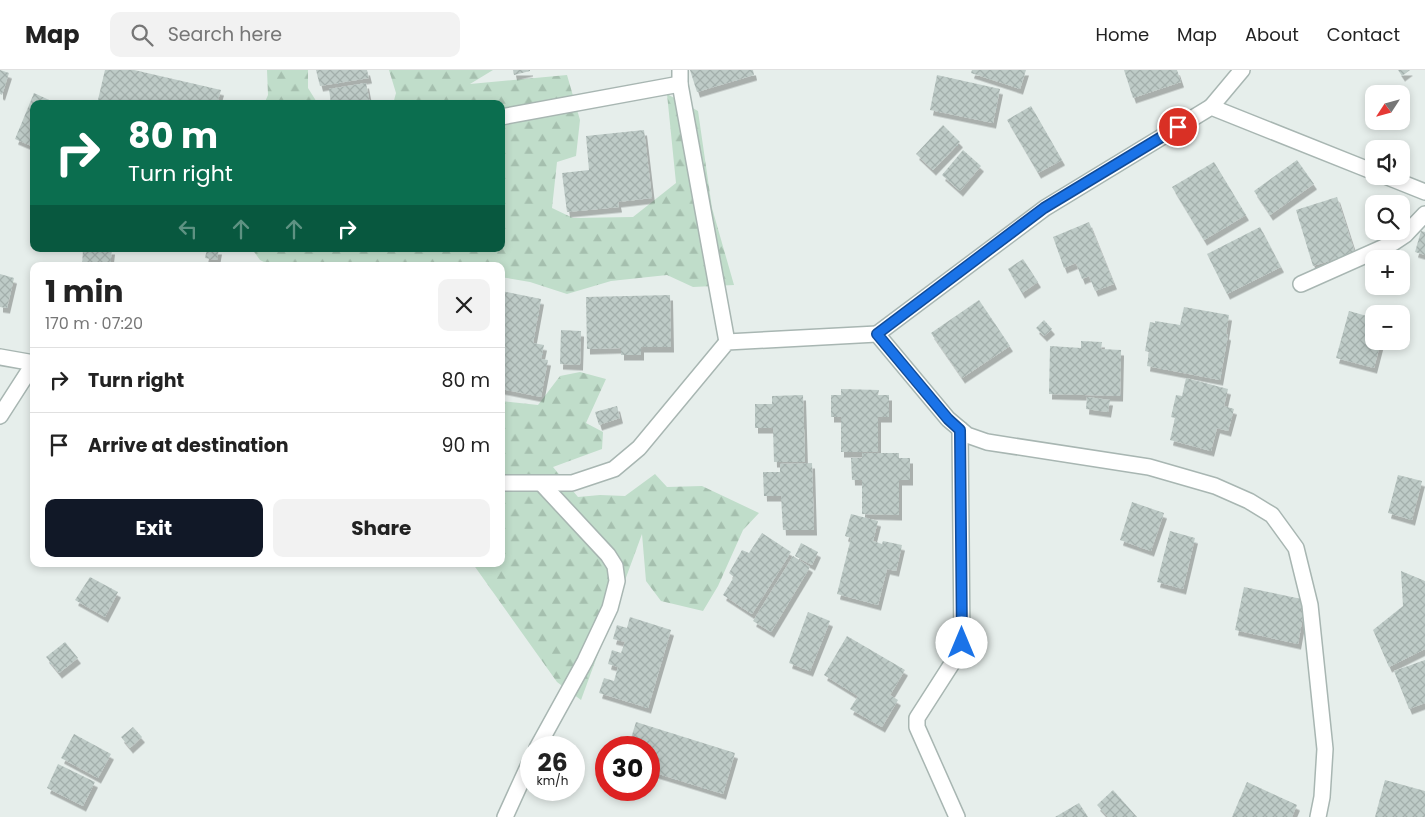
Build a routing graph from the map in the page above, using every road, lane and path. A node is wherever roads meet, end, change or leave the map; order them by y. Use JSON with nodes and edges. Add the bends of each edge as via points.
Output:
{"nodes":[{"id":1,"x":1242,"y":70,"type":"edge"},
{"id":2,"x":680,"y":77,"type":"edge"},
{"id":3,"x":1211,"y":107,"type":"junction"},
{"id":4,"x":505,"y":116,"type":"edge"},
{"id":5,"x":1365,"y":168,"type":"edge"},
{"id":6,"x":1408,"y":185,"type":"edge"},
{"id":7,"x":1425,"y":192,"type":"edge"},
{"id":8,"x":1425,"y":214,"type":"edge"},
{"id":9,"x":1301,"y":284,"type":"dead end"},
{"id":10,"x":877,"y":334,"type":"junction"},
{"id":11,"x":727,"y":342,"type":"junction"},
{"id":12,"x":0,"y":357,"type":"edge"},
{"id":13,"x":30,"y":362,"type":"edge"},
{"id":14,"x":30,"y":369,"type":"edge"},
{"id":15,"x":0,"y":416,"type":"edge"},
{"id":16,"x":960,"y":430,"type":"junction"},
{"id":17,"x":505,"y":483,"type":"edge"},
{"id":18,"x":542,"y":484,"type":"junction"},
{"id":19,"x":544,"y":736,"type":"edge"},
{"id":20,"x":520,"y":784,"type":"edge"},
{"id":21,"x":505,"y":817,"type":"edge"},
{"id":22,"x":957,"y":817,"type":"edge"},
{"id":23,"x":1318,"y":817,"type":"edge"}],
"edges":[{"from":1,"to":3,"type":"street"},
{"from":2,"to":4,"type":"street"},
{"from":2,"to":11,"type":"street"},
{"from":3,"to":5,"type":"street"},
{"from":3,"to":10,"type":"street","via":[[1044,208]]},
{"from":6,"to":7,"type":"street"},
{"from":8,"to":9,"type":"street","via":[[1393,243]]},
{"from":10,"to":11,"type":"street"},
{"from":10,"to":16,"type":"street"},
{"from":11,"to":18,"type":"street","via":[[639,448],[614,469],[572,483]]},
{"from":12,"to":13,"type":"street"},
{"from":14,"to":15,"type":"street"},
{"from":16,"to":22,"type":"street","via":[[962,643],[916,722]]},
{"from":16,"to":23,"type":"street","via":[[986,442],[1149,467],[1215,486],[1272,515],[1296,548],[1310,605],[1325,749]]},
{"from":17,"to":18,"type":"street"},
{"from":18,"to":19,"type":"street","via":[[608,554],[615,566],[617,581],[610,608],[585,661]]},
{"from":20,"to":21,"type":"street"}]}
